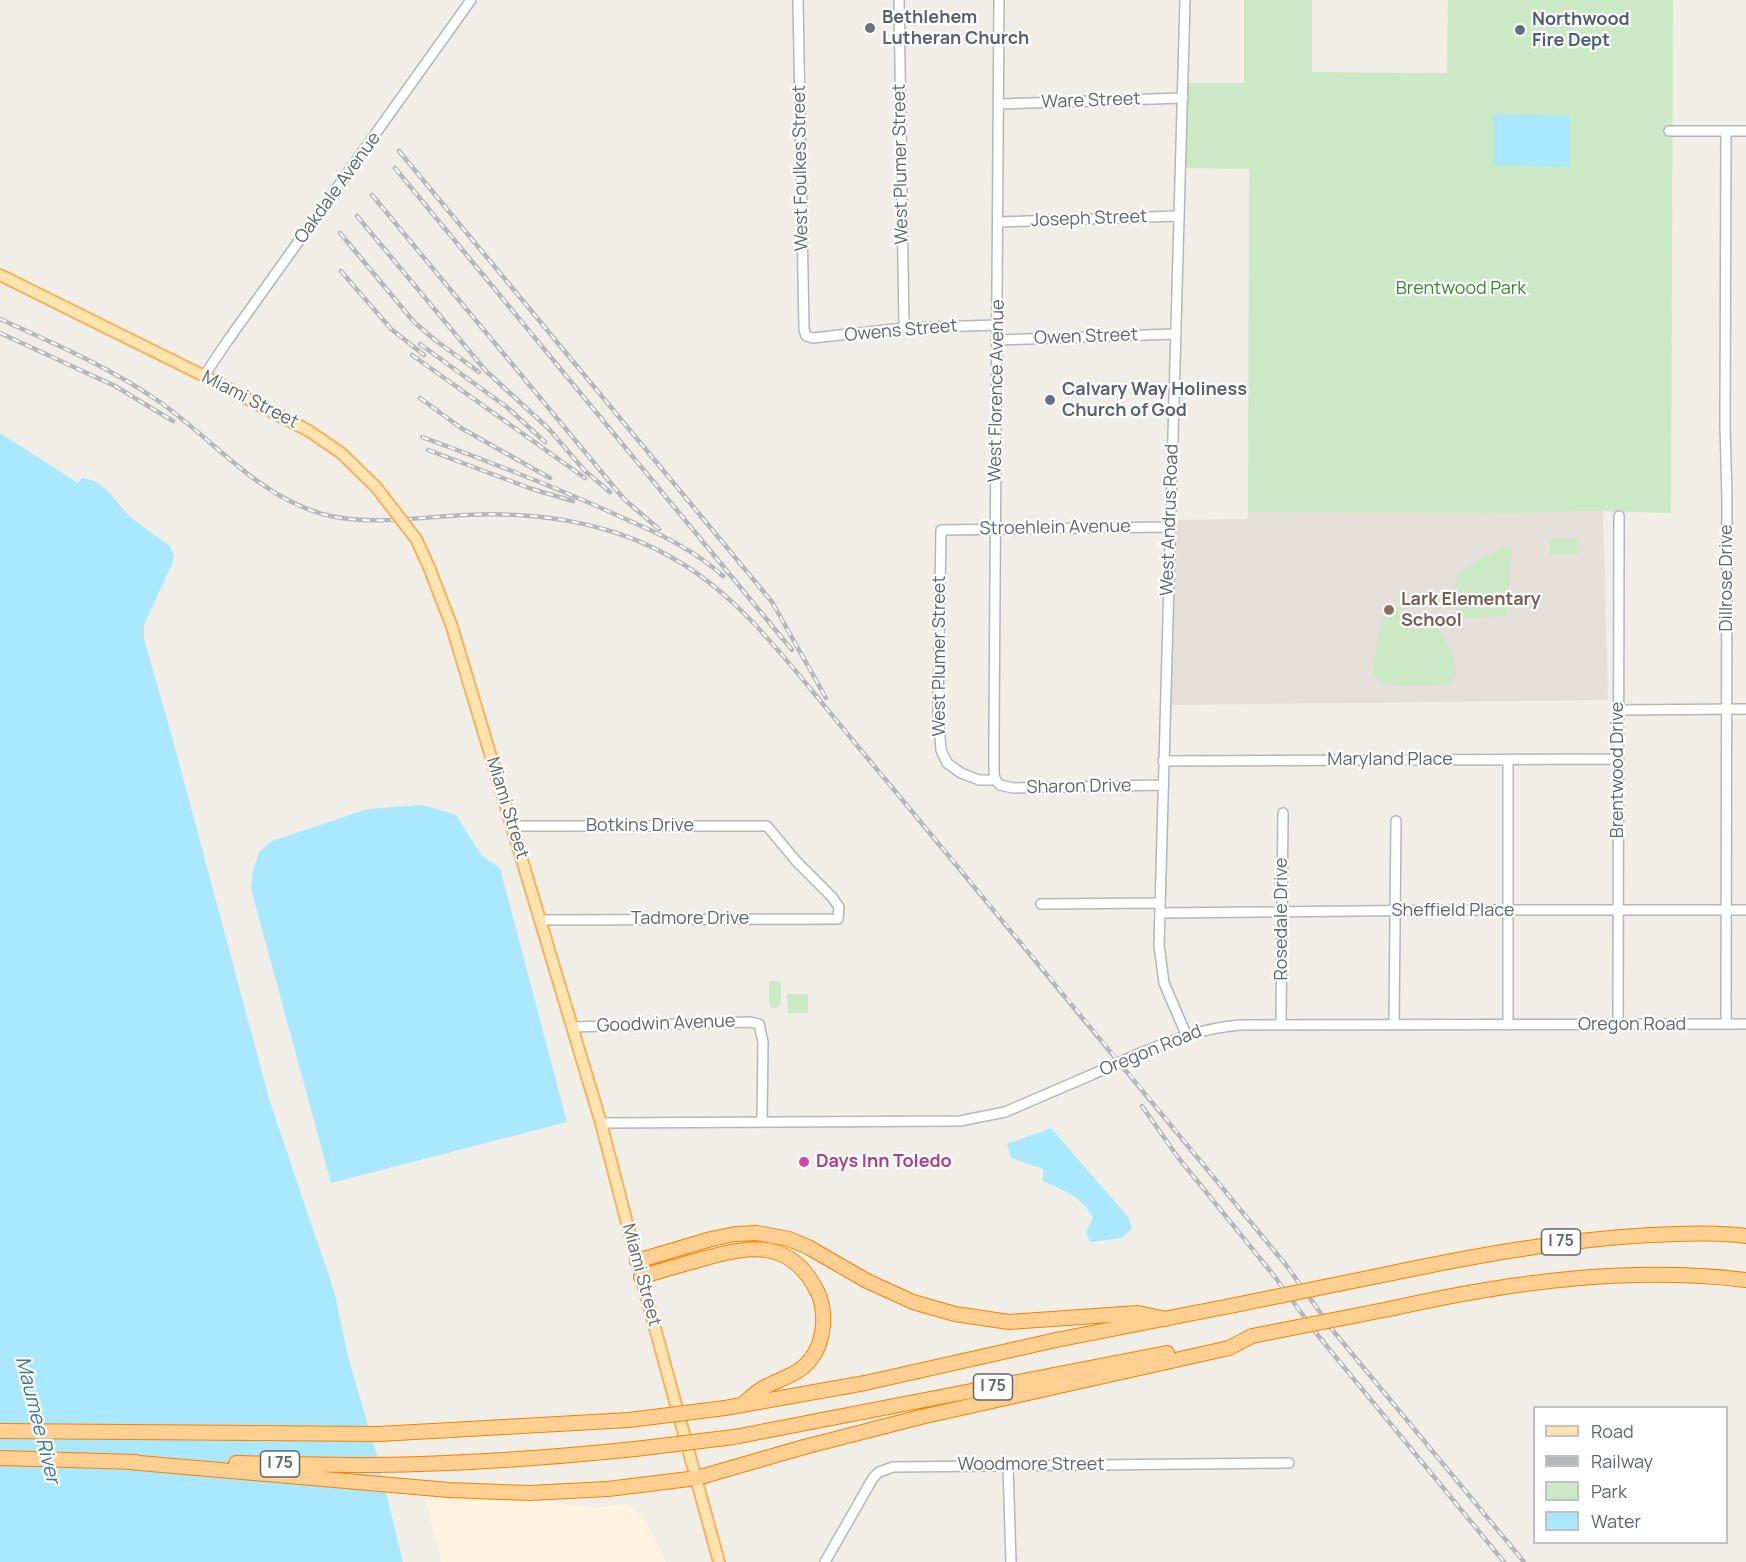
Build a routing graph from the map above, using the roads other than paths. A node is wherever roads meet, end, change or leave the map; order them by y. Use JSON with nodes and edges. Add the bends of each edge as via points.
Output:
{"nodes":[{"id":1,"x":471,"y":0,"type":"edge"},
{"id":2,"x":798,"y":0,"type":"edge"},
{"id":3,"x":898,"y":0,"type":"edge"},
{"id":4,"x":999,"y":0,"type":"edge"},
{"id":5,"x":1185,"y":0,"type":"edge"},
{"id":6,"x":1183,"y":98,"type":"junction"},
{"id":7,"x":1000,"y":104,"type":"junction"},
{"id":8,"x":1669,"y":131,"type":"dead end"},
{"id":9,"x":1726,"y":131,"type":"junction"},
{"id":10,"x":1746,"y":131,"type":"edge"},
{"id":11,"x":1179,"y":216,"type":"junction"},
{"id":12,"x":999,"y":222,"type":"junction"},
{"id":13,"x":0,"y":276,"type":"edge"},
{"id":14,"x":998,"y":325,"type":"junction"},
{"id":15,"x":904,"y":328,"type":"junction"},
{"id":16,"x":1175,"y":334,"type":"junction"},
{"id":17,"x":806,"y":336,"type":"joint"},
{"id":18,"x":997,"y":340,"type":"junction"},
{"id":19,"x":204,"y":376,"type":"junction"},
{"id":20,"x":1619,"y":516,"type":"dead end"},
{"id":21,"x":1169,"y":527,"type":"junction"},
{"id":22,"x":995,"y":529,"type":"junction"},
{"id":23,"x":940,"y":530,"type":"joint"},
{"id":24,"x":1726,"y":709,"type":"junction"},
{"id":25,"x":1746,"y":709,"type":"edge"},
{"id":26,"x":1618,"y":710,"type":"junction"},
{"id":27,"x":1618,"y":759,"type":"junction"},
{"id":28,"x":1508,"y":760,"type":"junction"},
{"id":29,"x":1163,"y":761,"type":"junction"},
{"id":30,"x":996,"y":781,"type":"junction"},
{"id":31,"x":1163,"y":785,"type":"junction"},
{"id":32,"x":1282,"y":813,"type":"dead end"},
{"id":33,"x":1396,"y":821,"type":"dead end"},
{"id":34,"x":513,"y":826,"type":"junction"},
{"id":35,"x":1041,"y":904,"type":"dead end"},
{"id":36,"x":1160,"y":908,"type":"junction"},
{"id":37,"x":1726,"y":910,"type":"junction"},
{"id":38,"x":1746,"y":910,"type":"edge"},
{"id":39,"x":1395,"y":911,"type":"junction"},
{"id":40,"x":1508,"y":911,"type":"junction"},
{"id":41,"x":1618,"y":911,"type":"junction"},
{"id":42,"x":1282,"y":912,"type":"junction"},
{"id":43,"x":838,"y":919,"type":"joint"},
{"id":44,"x":541,"y":920,"type":"junction"},
{"id":45,"x":1281,"y":1024,"type":"junction"},
{"id":46,"x":1394,"y":1024,"type":"junction"},
{"id":47,"x":1726,"y":1024,"type":"junction"},
{"id":48,"x":1746,"y":1024,"type":"edge"},
{"id":49,"x":1508,"y":1025,"type":"junction"},
{"id":50,"x":1618,"y":1025,"type":"junction"},
{"id":51,"x":572,"y":1027,"type":"junction"},
{"id":52,"x":1186,"y":1034,"type":"junction"},
{"id":53,"x":762,"y":1122,"type":"junction"},
{"id":54,"x":601,"y":1123,"type":"junction"},
{"id":55,"x":1746,"y":1236,"type":"edge"},
{"id":56,"x":636,"y":1261,"type":"junction"},
{"id":57,"x":641,"y":1276,"type":"junction"},
{"id":58,"x":1746,"y":1280,"type":"edge"},
{"id":59,"x":1166,"y":1319,"type":"junction"},
{"id":60,"x":1252,"y":1336,"type":"junction"},
{"id":61,"x":742,"y":1405,"type":"junction"},
{"id":62,"x":0,"y":1431,"type":"edge"},
{"id":63,"x":0,"y":1458,"type":"edge"},
{"id":64,"x":128,"y":1462,"type":"junction"},
{"id":65,"x":1289,"y":1463,"type":"dead end"},
{"id":66,"x":1008,"y":1465,"type":"junction"},
{"id":67,"x":697,"y":1478,"type":"junction"},
{"id":68,"x":719,"y":1562,"type":"edge"},
{"id":69,"x":825,"y":1562,"type":"edge"},
{"id":70,"x":1011,"y":1562,"type":"edge"}],
"edges":[{"from":1,"to":19,"type":"street","name":"Oakdale Avenue"},
{"from":2,"to":17,"type":"street","name":"West Foulkes Street"},
{"from":3,"to":15,"type":"street","name":"West Plumer Street"},
{"from":4,"to":7,"type":"street","name":"West Florence Avenue"},
{"from":5,"to":6,"type":"street","name":"West Andrus Road"},
{"from":6,"to":7,"type":"street","name":"Ware Street"},
{"from":6,"to":11,"type":"street","name":"West Andrus Road"},
{"from":7,"to":12,"type":"street","name":"West Florence Avenue"},
{"from":8,"to":9,"type":"street"},
{"from":9,"to":10,"type":"street"},
{"from":9,"to":24,"type":"street","name":"Dillrose Drive"},
{"from":11,"to":12,"type":"street","name":"Joseph Street"},
{"from":11,"to":16,"type":"street","name":"West Andrus Road"},
{"from":12,"to":14,"type":"street","name":"West Florence Avenue"},
{"from":13,"to":19,"type":"main road","name":"Miami Street"},
{"from":14,"to":15,"type":"street","name":"Owens Street"},
{"from":14,"to":18,"type":"street","name":"West Florence Avenue"},
{"from":15,"to":17,"type":"street","name":"Owens Street"},
{"from":16,"to":18,"type":"street","name":"Owen Street"},
{"from":16,"to":21,"type":"street","name":"West Andrus Road"},
{"from":18,"to":22,"type":"street","name":"West Florence Avenue"},
{"from":19,"to":34,"type":"main road","name":"Miami Street","bridge":true,"via":[[309,430],[341,453],[376,487],[416,539],[452,627]]},
{"from":20,"to":26,"type":"street","name":"Brentwood Drive"},
{"from":21,"to":22,"type":"street","name":"Stroehlein Avenue"},
{"from":21,"to":29,"type":"street","name":"West Andrus Road"},
{"from":22,"to":23,"type":"street","name":"Stroehlein Avenue"},
{"from":22,"to":30,"type":"street","name":"West Florence Avenue"},
{"from":23,"to":30,"type":"street","name":"West Plumer Street","via":[[940,750],[956,770],[972,778]]},
{"from":24,"to":25,"type":"street"},
{"from":24,"to":26,"type":"street"},
{"from":24,"to":37,"type":"street","name":"Dillrose Drive"},
{"from":26,"to":27,"type":"street","name":"Brentwood Drive"},
{"from":27,"to":28,"type":"street","name":"Maryland Place"},
{"from":27,"to":41,"type":"street","name":"Brentwood Drive"},
{"from":28,"to":29,"type":"street","name":"Maryland Place"},
{"from":28,"to":40,"type":"street"},
{"from":29,"to":31,"type":"street","name":"West Andrus Road"},
{"from":30,"to":31,"type":"street","name":"Sharon Drive","via":[[1013,788]]},
{"from":31,"to":36,"type":"street","name":"West Andrus Road"},
{"from":32,"to":42,"type":"street","name":"Rosedale Drive"},
{"from":33,"to":39,"type":"street"},
{"from":34,"to":43,"type":"street","name":"Botkins Drive","via":[[767,826],[832,897],[839,907]]},
{"from":34,"to":44,"type":"main road","name":"Miami Street"},
{"from":35,"to":36,"type":"street","name":"Sheffield Place"},
{"from":36,"to":42,"type":"street","name":"Sheffield Place"},
{"from":36,"to":52,"type":"street","name":"West Andrus Road","via":[[1162,974]]},
{"from":37,"to":38,"type":"street","name":"Sheffield Place"},
{"from":37,"to":41,"type":"street","name":"Sheffield Place"},
{"from":37,"to":47,"type":"street","name":"Dillrose Drive"},
{"from":39,"to":40,"type":"street","name":"Sheffield Place"},
{"from":39,"to":42,"type":"street","name":"Sheffield Place"},
{"from":39,"to":46,"type":"street"},
{"from":40,"to":41,"type":"street","name":"Sheffield Place"},
{"from":40,"to":49,"type":"street"},
{"from":41,"to":50,"type":"street","name":"Brentwood Drive"},
{"from":42,"to":45,"type":"street","name":"Rosedale Drive"},
{"from":43,"to":44,"type":"street","name":"Tadmore Drive"},
{"from":44,"to":51,"type":"main road","name":"Miami Street"},
{"from":45,"to":46,"type":"street","name":"Oregon Road"},
{"from":45,"to":52,"type":"street","name":"Oregon Road","via":[[1221,1026]]},
{"from":46,"to":49,"type":"street","name":"Oregon Road"},
{"from":47,"to":48,"type":"street","name":"Oregon Road"},
{"from":47,"to":50,"type":"street","name":"Oregon Road"},
{"from":49,"to":50,"type":"street","name":"Oregon Road"},
{"from":51,"to":53,"type":"street","name":"Goodwin Avenue","via":[[759,1024],[763,1042]]},
{"from":51,"to":54,"type":"main road","name":"Miami Street"},
{"from":52,"to":53,"type":"street","name":"Oregon Road","bridge":true,"via":[[1005,1112],[969,1120]]},
{"from":53,"to":54,"type":"street","name":"Oregon Road"},
{"from":54,"to":56,"type":"main road","name":"Miami Street"},
{"from":55,"to":59,"type":"highway","name":"I 75","number":"I 75","bridge":true,"via":[[1693,1233],[1576,1240]]},
{"from":56,"to":57,"type":"main road","name":"Miami Street"},
{"from":56,"to":59,"type":"highway","via":[[711,1239],[757,1233],[789,1239],[913,1302],[955,1314],[1009,1322],[1138,1313]]},
{"from":57,"to":61,"type":"highway","via":[[752,1248],[780,1253],[797,1263],[811,1280],[823,1314],[822,1335],[811,1358],[793,1375],[763,1387]]},
{"from":57,"to":67,"type":"main road","name":"Miami Street"},
{"from":58,"to":60,"type":"highway","name":"I 75","number":"I 75","bridge":true,"via":[[1676,1275],[1568,1278]]},
{"from":59,"to":61,"type":"highway","number":"I 75","via":[[866,1383]]},
{"from":60,"to":64,"type":"highway","name":"I 75","number":"I 75","bridge":true,"via":[[846,1417],[635,1449],[549,1458],[374,1465]]},
{"from":60,"to":67,"type":"highway","via":[[1229,1348],[921,1417]]},
{"from":61,"to":62,"type":"highway","number":"I 75","bridge":true,"via":[[629,1420],[438,1432]]},
{"from":63,"to":64,"type":"highway","name":"I 75","number":"I 75"},
{"from":64,"to":67,"type":"highway","via":[[449,1490],[529,1493],[608,1490]]},
{"from":65,"to":66,"type":"street","name":"Woodmore Street"},
{"from":66,"to":69,"type":"street","name":"Woodmore Street","via":[[901,1466],[879,1472],[862,1493]]},
{"from":66,"to":70,"type":"street"},
{"from":67,"to":68,"type":"main road","name":"Miami Street"}]}
